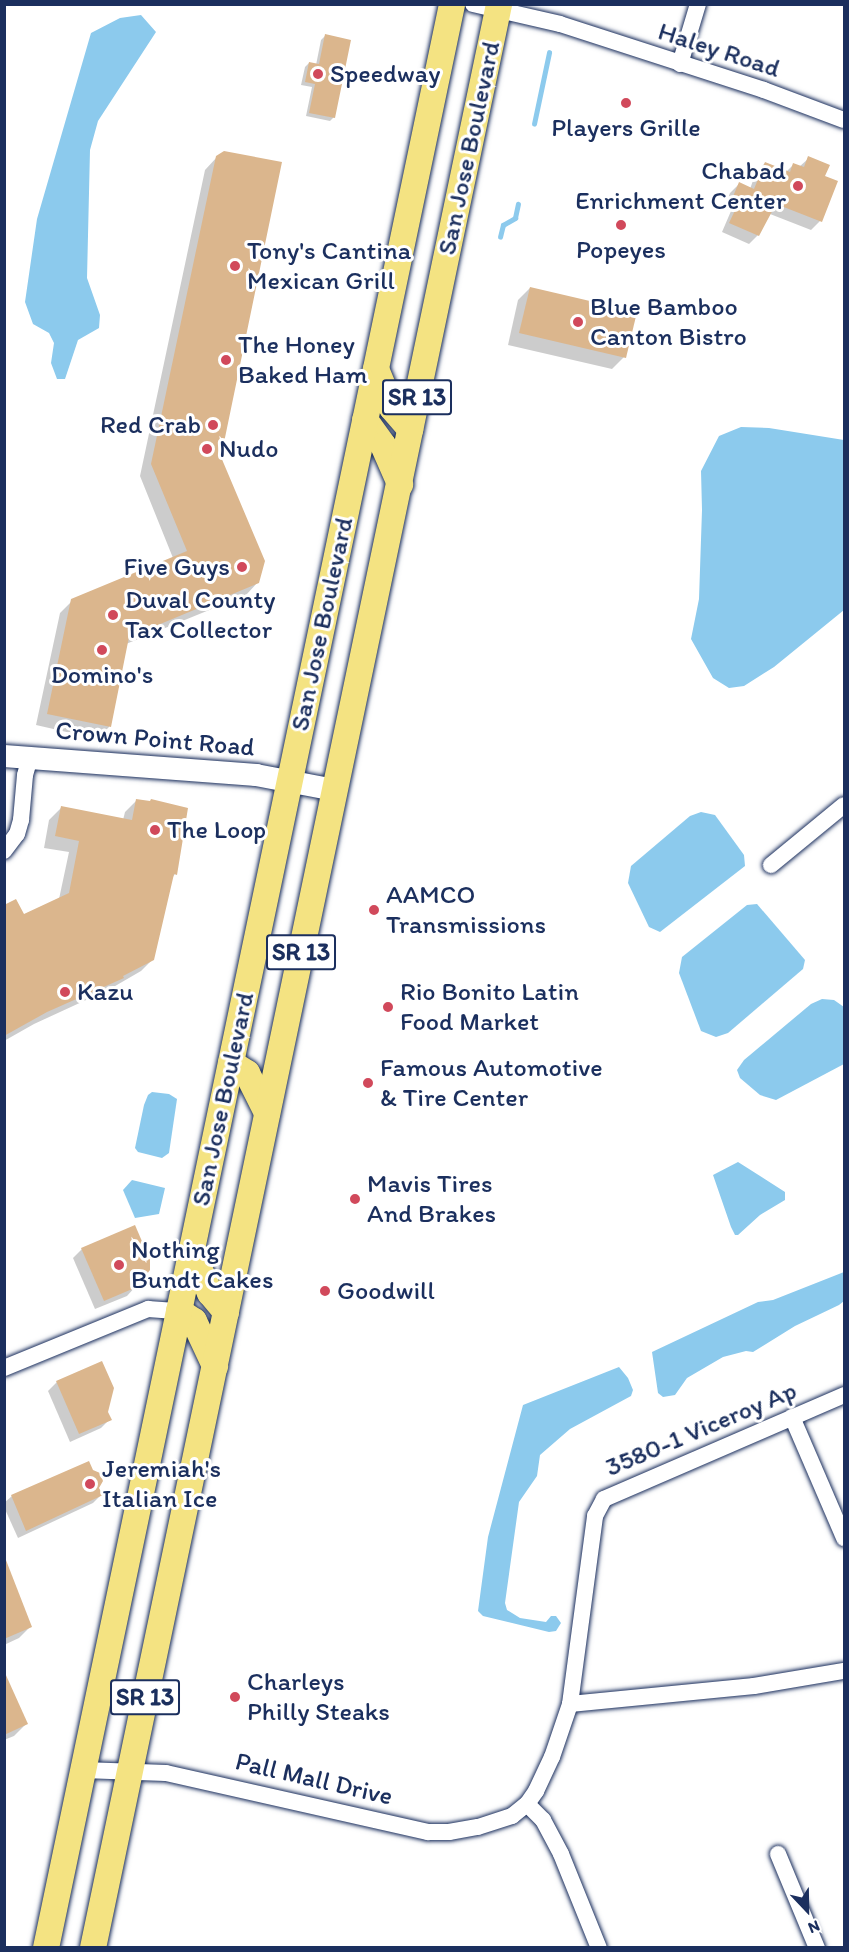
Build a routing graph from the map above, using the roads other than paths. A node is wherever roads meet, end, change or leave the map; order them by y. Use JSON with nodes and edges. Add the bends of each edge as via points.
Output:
{"nodes":[{"id":1,"x":452,"y":4,"type":"edge"},
{"id":2,"x":473,"y":4,"type":"edge"},
{"id":3,"x":698,"y":4,"type":"edge"},
{"id":4,"x":499,"y":7,"type":"edge"},
{"id":5,"x":680,"y":64,"type":"junction"},
{"id":6,"x":844,"y":120,"type":"edge"},
{"id":7,"x":376,"y":369,"type":"junction"},
{"id":8,"x":365,"y":420,"type":"junction"},
{"id":9,"x":410,"y":429,"type":"junction"},
{"id":10,"x":400,"y":484,"type":"junction"},
{"id":11,"x":4,"y":756,"type":"edge"},
{"id":12,"x":30,"y":758,"type":"junction"},
{"id":13,"x":289,"y":782,"type":"junction"},
{"id":14,"x":335,"y":790,"type":"junction"},
{"id":15,"x":844,"y":806,"type":"edge"},
{"id":16,"x":4,"y":852,"type":"edge"},
{"id":17,"x":771,"y":864,"type":"dead end"},
{"id":18,"x":231,"y":1063,"type":"junction"},
{"id":19,"x":267,"y":1113,"type":"junction"},
{"id":20,"x":192,"y":1252,"type":"junction"},
{"id":21,"x":179,"y":1311,"type":"junction"},
{"id":22,"x":226,"y":1312,"type":"junction"},
{"id":23,"x":215,"y":1366,"type":"junction"},
{"id":24,"x":4,"y":1368,"type":"edge"},
{"id":25,"x":844,"y":1395,"type":"edge"},
{"id":26,"x":792,"y":1418,"type":"junction"},
{"id":27,"x":844,"y":1538,"type":"edge"},
{"id":28,"x":844,"y":1671,"type":"edge"},
{"id":29,"x":570,"y":1704,"type":"junction"},
{"id":30,"x":82,"y":1770,"type":"junction"},
{"id":31,"x":129,"y":1772,"type":"junction"},
{"id":32,"x":527,"y":1804,"type":"junction"},
{"id":33,"x":778,"y":1854,"type":"dead end"},
{"id":34,"x":46,"y":1947,"type":"edge"},
{"id":35,"x":93,"y":1947,"type":"edge"},
{"id":36,"x":599,"y":1947,"type":"edge"},
{"id":37,"x":817,"y":1947,"type":"edge"}],
"edges":[{"from":1,"to":7,"type":"main road","name":"San Jose Boulevard","number":"SR 13"},
{"from":2,"to":4,"type":"street","name":"Haley Road"},
{"from":3,"to":5,"type":"street"},
{"from":4,"to":5,"type":"street","name":"Haley Road"},
{"from":4,"to":9,"type":"main road","name":"San Jose Boulevard","number":"SR 13"},
{"from":5,"to":6,"type":"street","name":"Haley Road"},
{"from":7,"to":8,"type":"main road","name":"San Jose Boulevard","number":"SR 13"},
{"from":7,"to":9,"type":"main road","via":[[392,408]]},
{"from":8,"to":10,"type":"main road","via":[[383,444]]},
{"from":8,"to":13,"type":"main road","name":"San Jose Boulevard","number":"SR 13"},
{"from":9,"to":10,"type":"main road","name":"San Jose Boulevard","number":"SR 13"},
{"from":10,"to":14,"type":"main road","name":"San Jose Boulevard","number":"SR 13"},
{"from":11,"to":12,"type":"street","name":"Crown Point Road"},
{"from":12,"to":13,"type":"street","name":"Crown Point Road","via":[[256,775]]},
{"from":12,"to":16,"type":"street","via":[[21,820],[17,834]]},
{"from":13,"to":14,"type":"street","name":"Crown Point Road"},
{"from":13,"to":18,"type":"main road","name":"San Jose Boulevard","number":"SR 13"},
{"from":14,"to":19,"type":"main road","name":"San Jose Boulevard","number":"SR 13"},
{"from":15,"to":17,"type":"street"},
{"from":18,"to":19,"type":"main road","via":[[247,1073]]},
{"from":18,"to":20,"type":"main road","name":"San Jose Boulevard","number":"SR 13"},
{"from":19,"to":22,"type":"main road","name":"San Jose Boulevard","number":"SR 13"},
{"from":20,"to":21,"type":"main road","name":"San Jose Boulevard","number":"SR 13"},
{"from":20,"to":22,"type":"main road","via":[[210,1293]]},
{"from":21,"to":23,"type":"main road","via":[[194,1321]]},
{"from":21,"to":24,"type":"street","via":[[148,1309]]},
{"from":21,"to":30,"type":"main road","name":"San Jose Boulevard","number":"SR 13"},
{"from":22,"to":23,"type":"main road","name":"San Jose Boulevard","number":"SR 13"},
{"from":23,"to":31,"type":"main road","name":"San Jose Boulevard","number":"SR 13"},
{"from":25,"to":26,"type":"street","name":"3580-1 Viceroy Ap"},
{"from":26,"to":27,"type":"street"},
{"from":26,"to":29,"type":"street","name":"3580-1 Viceroy Ap","via":[[604,1499],[595,1516]]},
{"from":28,"to":29,"type":"street","via":[[754,1686]]},
{"from":29,"to":32,"type":"street","name":"3580-1 Viceroy Ap","via":[[552,1757]]},
{"from":30,"to":31,"type":"street","name":"Pall Mall Drive"},
{"from":30,"to":34,"type":"main road","name":"San Jose Boulevard","number":"SR 13"},
{"from":31,"to":32,"type":"street","name":"Pall Mall Drive","via":[[166,1773],[219,1783],[428,1832],[478,1827],[512,1816]]},
{"from":31,"to":35,"type":"main road","name":"San Jose Boulevard","number":"SR 13"},
{"from":32,"to":36,"type":"street","via":[[543,1820],[561,1854]]},
{"from":33,"to":37,"type":"street"}]}
